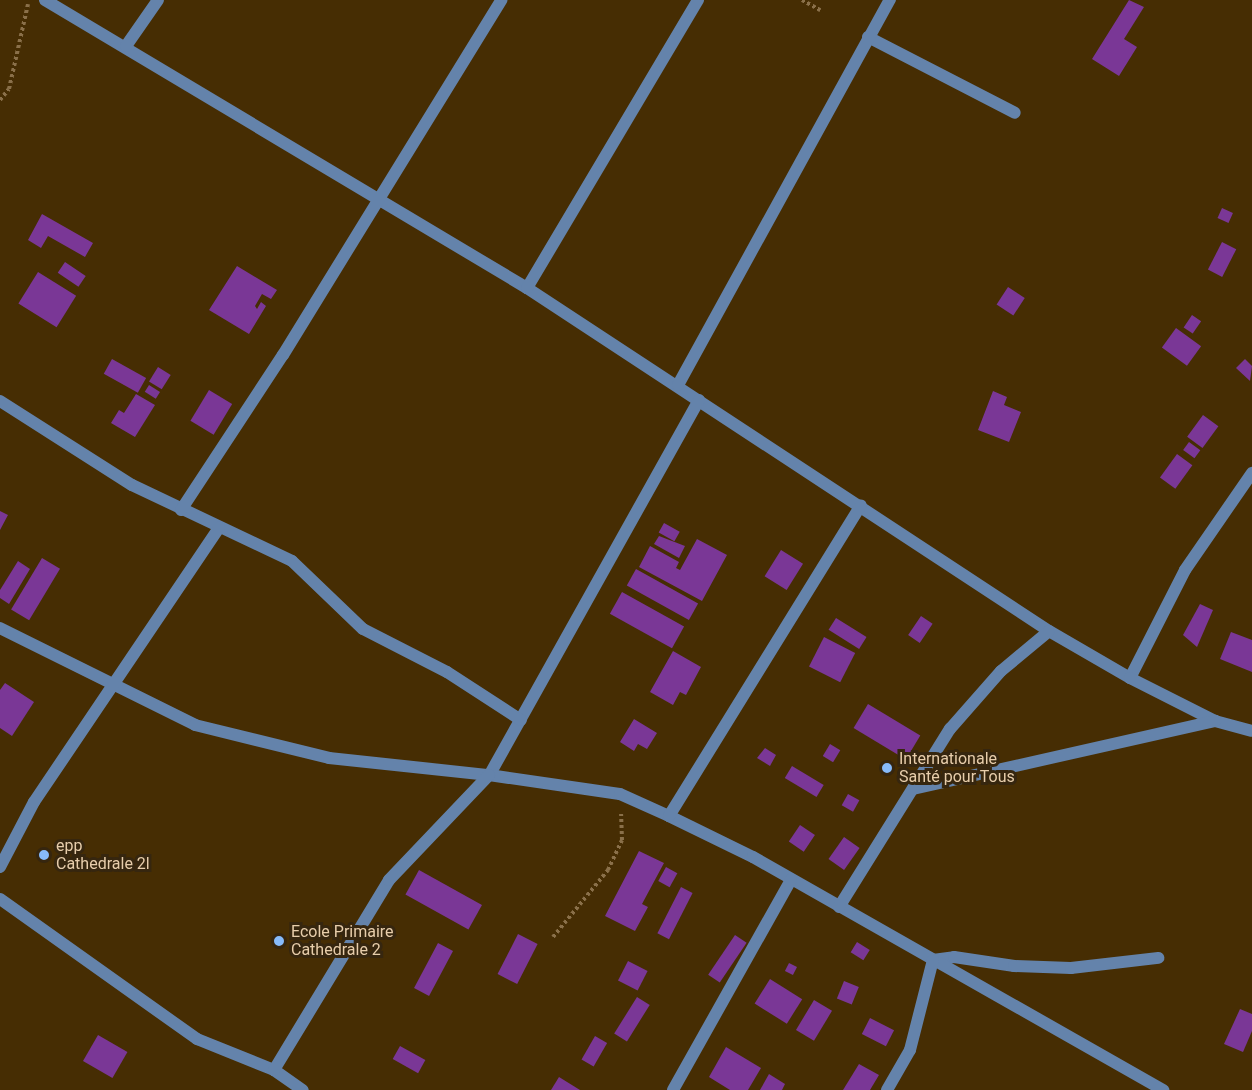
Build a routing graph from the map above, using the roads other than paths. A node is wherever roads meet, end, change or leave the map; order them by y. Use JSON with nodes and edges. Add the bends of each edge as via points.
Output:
{"nodes":[{"id":1,"x":45,"y":0,"type":"edge"},
{"id":2,"x":158,"y":0,"type":"edge"},
{"id":3,"x":501,"y":0,"type":"edge"},
{"id":4,"x":698,"y":0,"type":"edge"},
{"id":5,"x":890,"y":0,"type":"edge"},
{"id":6,"x":868,"y":37,"type":"junction"},
{"id":7,"x":126,"y":46,"type":"junction"},
{"id":8,"x":1015,"y":113,"type":"dead end"},
{"id":9,"x":379,"y":197,"type":"junction"},
{"id":10,"x":527,"y":288,"type":"junction"},
{"id":11,"x":678,"y":385,"type":"junction"},
{"id":12,"x":699,"y":400,"type":"junction"},
{"id":13,"x":0,"y":401,"type":"edge"},
{"id":14,"x":1252,"y":473,"type":"edge"},
{"id":15,"x":861,"y":505,"type":"junction"},
{"id":16,"x":180,"y":510,"type":"junction"},
{"id":17,"x":219,"y":528,"type":"junction"},
{"id":18,"x":0,"y":628,"type":"edge"},
{"id":19,"x":1049,"y":631,"type":"junction"},
{"id":20,"x":1130,"y":678,"type":"junction"},
{"id":21,"x":112,"y":684,"type":"junction"},
{"id":22,"x":521,"y":720,"type":"junction"},
{"id":23,"x":1215,"y":721,"type":"junction"},
{"id":24,"x":1252,"y":731,"type":"edge"},
{"id":25,"x":489,"y":775,"type":"junction"},
{"id":26,"x":913,"y":789,"type":"junction"},
{"id":27,"x":669,"y":816,"type":"junction"},
{"id":28,"x":0,"y":867,"type":"edge"},
{"id":29,"x":791,"y":880,"type":"junction"},
{"id":30,"x":0,"y":899,"type":"edge"},
{"id":31,"x":839,"y":907,"type":"junction"},
{"id":32,"x":1158,"y":958,"type":"dead end"},
{"id":33,"x":933,"y":960,"type":"junction"},
{"id":34,"x":274,"y":1070,"type":"junction"},
{"id":35,"x":303,"y":1090,"type":"edge"},
{"id":36,"x":673,"y":1090,"type":"edge"},
{"id":37,"x":887,"y":1090,"type":"edge"},
{"id":38,"x":1163,"y":1090,"type":"edge"}],
"edges":[{"from":1,"to":7,"type":"street"},
{"from":2,"to":7,"type":"street"},
{"from":3,"to":9,"type":"street"},
{"from":4,"to":10,"type":"street"},
{"from":5,"to":6,"type":"street"},
{"from":6,"to":8,"type":"street"},
{"from":6,"to":11,"type":"street"},
{"from":7,"to":9,"type":"street"},
{"from":9,"to":10,"type":"street"},
{"from":9,"to":16,"type":"street","via":[[229,441]]},
{"from":10,"to":11,"type":"street"},
{"from":11,"to":12,"type":"street"},
{"from":12,"to":15,"type":"street"},
{"from":12,"to":22,"type":"street"},
{"from":13,"to":16,"type":"street","via":[[132,485]]},
{"from":14,"to":20,"type":"street","via":[[1185,570]]},
{"from":15,"to":19,"type":"street"},
{"from":15,"to":27,"type":"street"},
{"from":16,"to":17,"type":"street"},
{"from":17,"to":21,"type":"street"},
{"from":17,"to":22,"type":"street","via":[[292,561],[363,629],[447,672]]},
{"from":18,"to":21,"type":"street"},
{"from":19,"to":20,"type":"street"},
{"from":19,"to":26,"type":"street","via":[[1001,671],[950,729]]},
{"from":20,"to":23,"type":"street"},
{"from":21,"to":25,"type":"street","via":[[195,725],[329,758]]},
{"from":21,"to":28,"type":"street","via":[[34,802]]},
{"from":22,"to":25,"type":"street"},
{"from":23,"to":24,"type":"street"},
{"from":23,"to":26,"type":"street"},
{"from":25,"to":27,"type":"street","via":[[620,794]]},
{"from":25,"to":34,"type":"street","via":[[389,880]]},
{"from":26,"to":31,"type":"street"},
{"from":27,"to":29,"type":"street"},
{"from":29,"to":31,"type":"street"},
{"from":29,"to":36,"type":"street"},
{"from":30,"to":34,"type":"street","via":[[197,1039]]},
{"from":31,"to":33,"type":"street"},
{"from":32,"to":33,"type":"street","via":[[1110,967],[1071,968],[1014,966],[954,957]]},
{"from":33,"to":37,"type":"street","via":[[910,1050]]},
{"from":33,"to":38,"type":"street"},
{"from":34,"to":35,"type":"street"}]}
